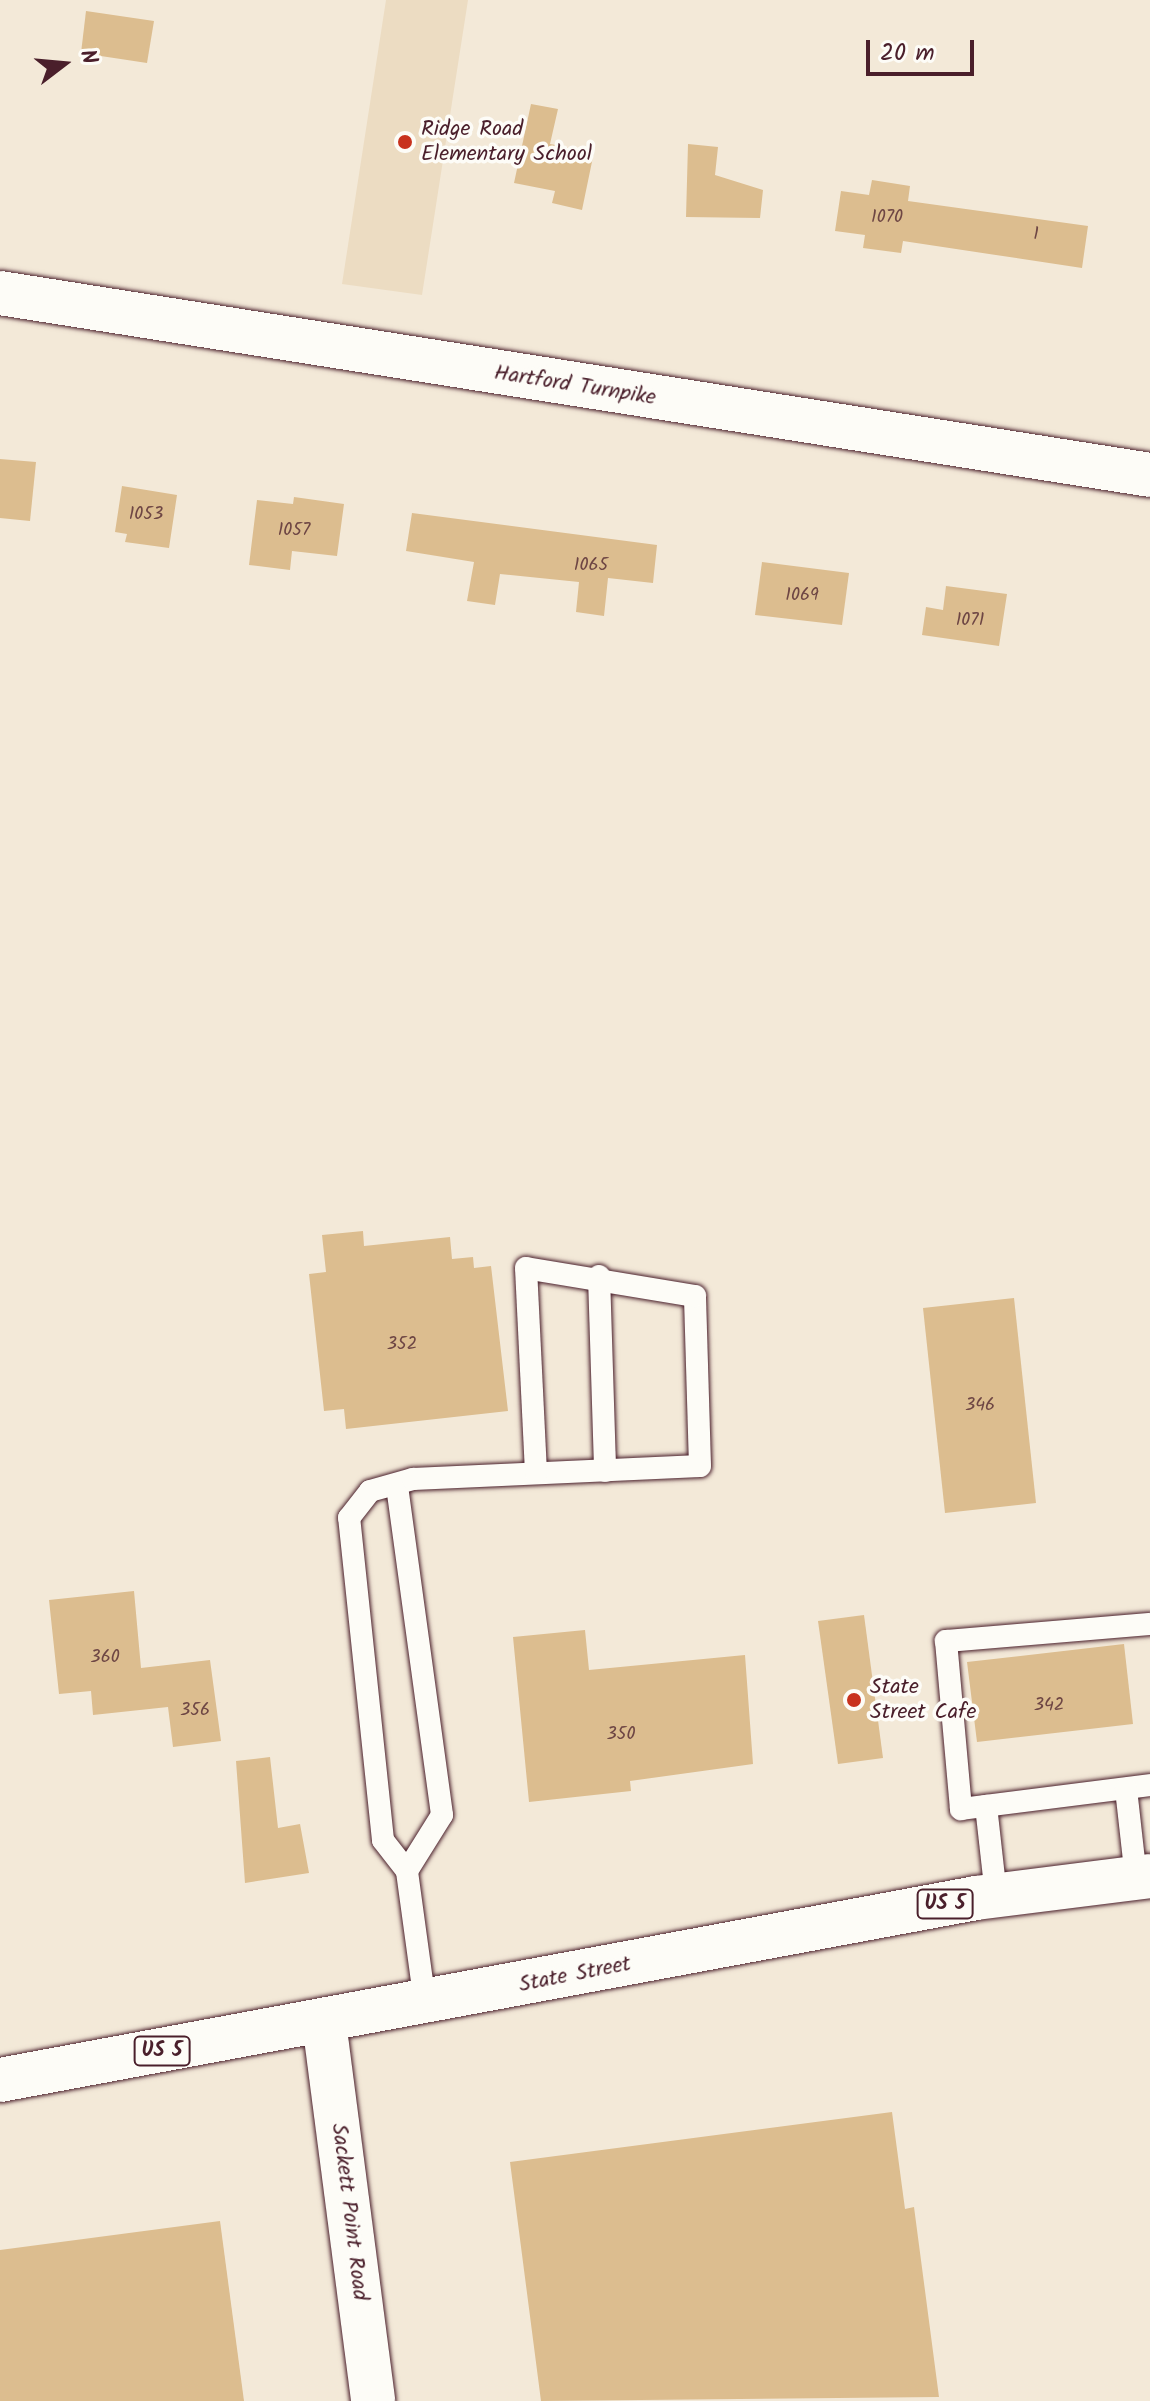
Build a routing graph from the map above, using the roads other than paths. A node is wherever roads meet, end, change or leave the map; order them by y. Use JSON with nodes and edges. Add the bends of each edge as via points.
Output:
{"nodes":[{"id":1,"x":0,"y":293,"type":"edge"},
{"id":2,"x":1150,"y":475,"type":"edge"},
{"id":3,"x":599,"y":1276,"type":"junction"},
{"id":4,"x":605,"y":1471,"type":"junction"},
{"id":5,"x":536,"y":1473,"type":"junction"},
{"id":6,"x":397,"y":1486,"type":"junction"},
{"id":7,"x":1150,"y":1624,"type":"edge"},
{"id":8,"x":1150,"y":1785,"type":"edge"},
{"id":9,"x":1126,"y":1789,"type":"junction"},
{"id":10,"x":986,"y":1806,"type":"junction"},
{"id":11,"x":407,"y":1871,"type":"junction"},
{"id":12,"x":1143,"y":1877,"type":"edge"},
{"id":13,"x":996,"y":1895,"type":"junction"},
{"id":14,"x":425,"y":2003,"type":"junction"},
{"id":15,"x":324,"y":2022,"type":"junction"},
{"id":16,"x":0,"y":2080,"type":"edge"},
{"id":17,"x":373,"y":2401,"type":"edge"}],
"edges":[{"from":1,"to":2,"type":"main road","name":"Hartford Turnpike"},
{"from":3,"to":4,"type":"lane"},
{"from":3,"to":4,"type":"lane","via":[[695,1296],[706,1460],[691,1470]]},
{"from":3,"to":5,"type":"lane","via":[[534,1265],[521,1274]]},
{"from":4,"to":5,"type":"lane"},
{"from":5,"to":6,"type":"lane"},
{"from":6,"to":11,"type":"lane","via":[[442,1815]]},
{"from":6,"to":11,"type":"lane","via":[[370,1491],[349,1518],[383,1840]]},
{"from":7,"to":10,"type":"lane","via":[[946,1641],[961,1809]]},
{"from":8,"to":9,"type":"lane"},
{"from":9,"to":10,"type":"lane"},
{"from":9,"to":12,"type":"lane"},
{"from":10,"to":13,"type":"lane"},
{"from":11,"to":14,"type":"lane"},
{"from":12,"to":13,"type":"main road","name":"State Street","number":"US 5"},
{"from":13,"to":14,"type":"main road","name":"State Street","number":"US 5"},
{"from":14,"to":15,"type":"main road","name":"State Street","number":"US 5"},
{"from":15,"to":16,"type":"main road","name":"State Street","number":"US 5"},
{"from":15,"to":17,"type":"main road","name":"Sackett Point Road"}]}
